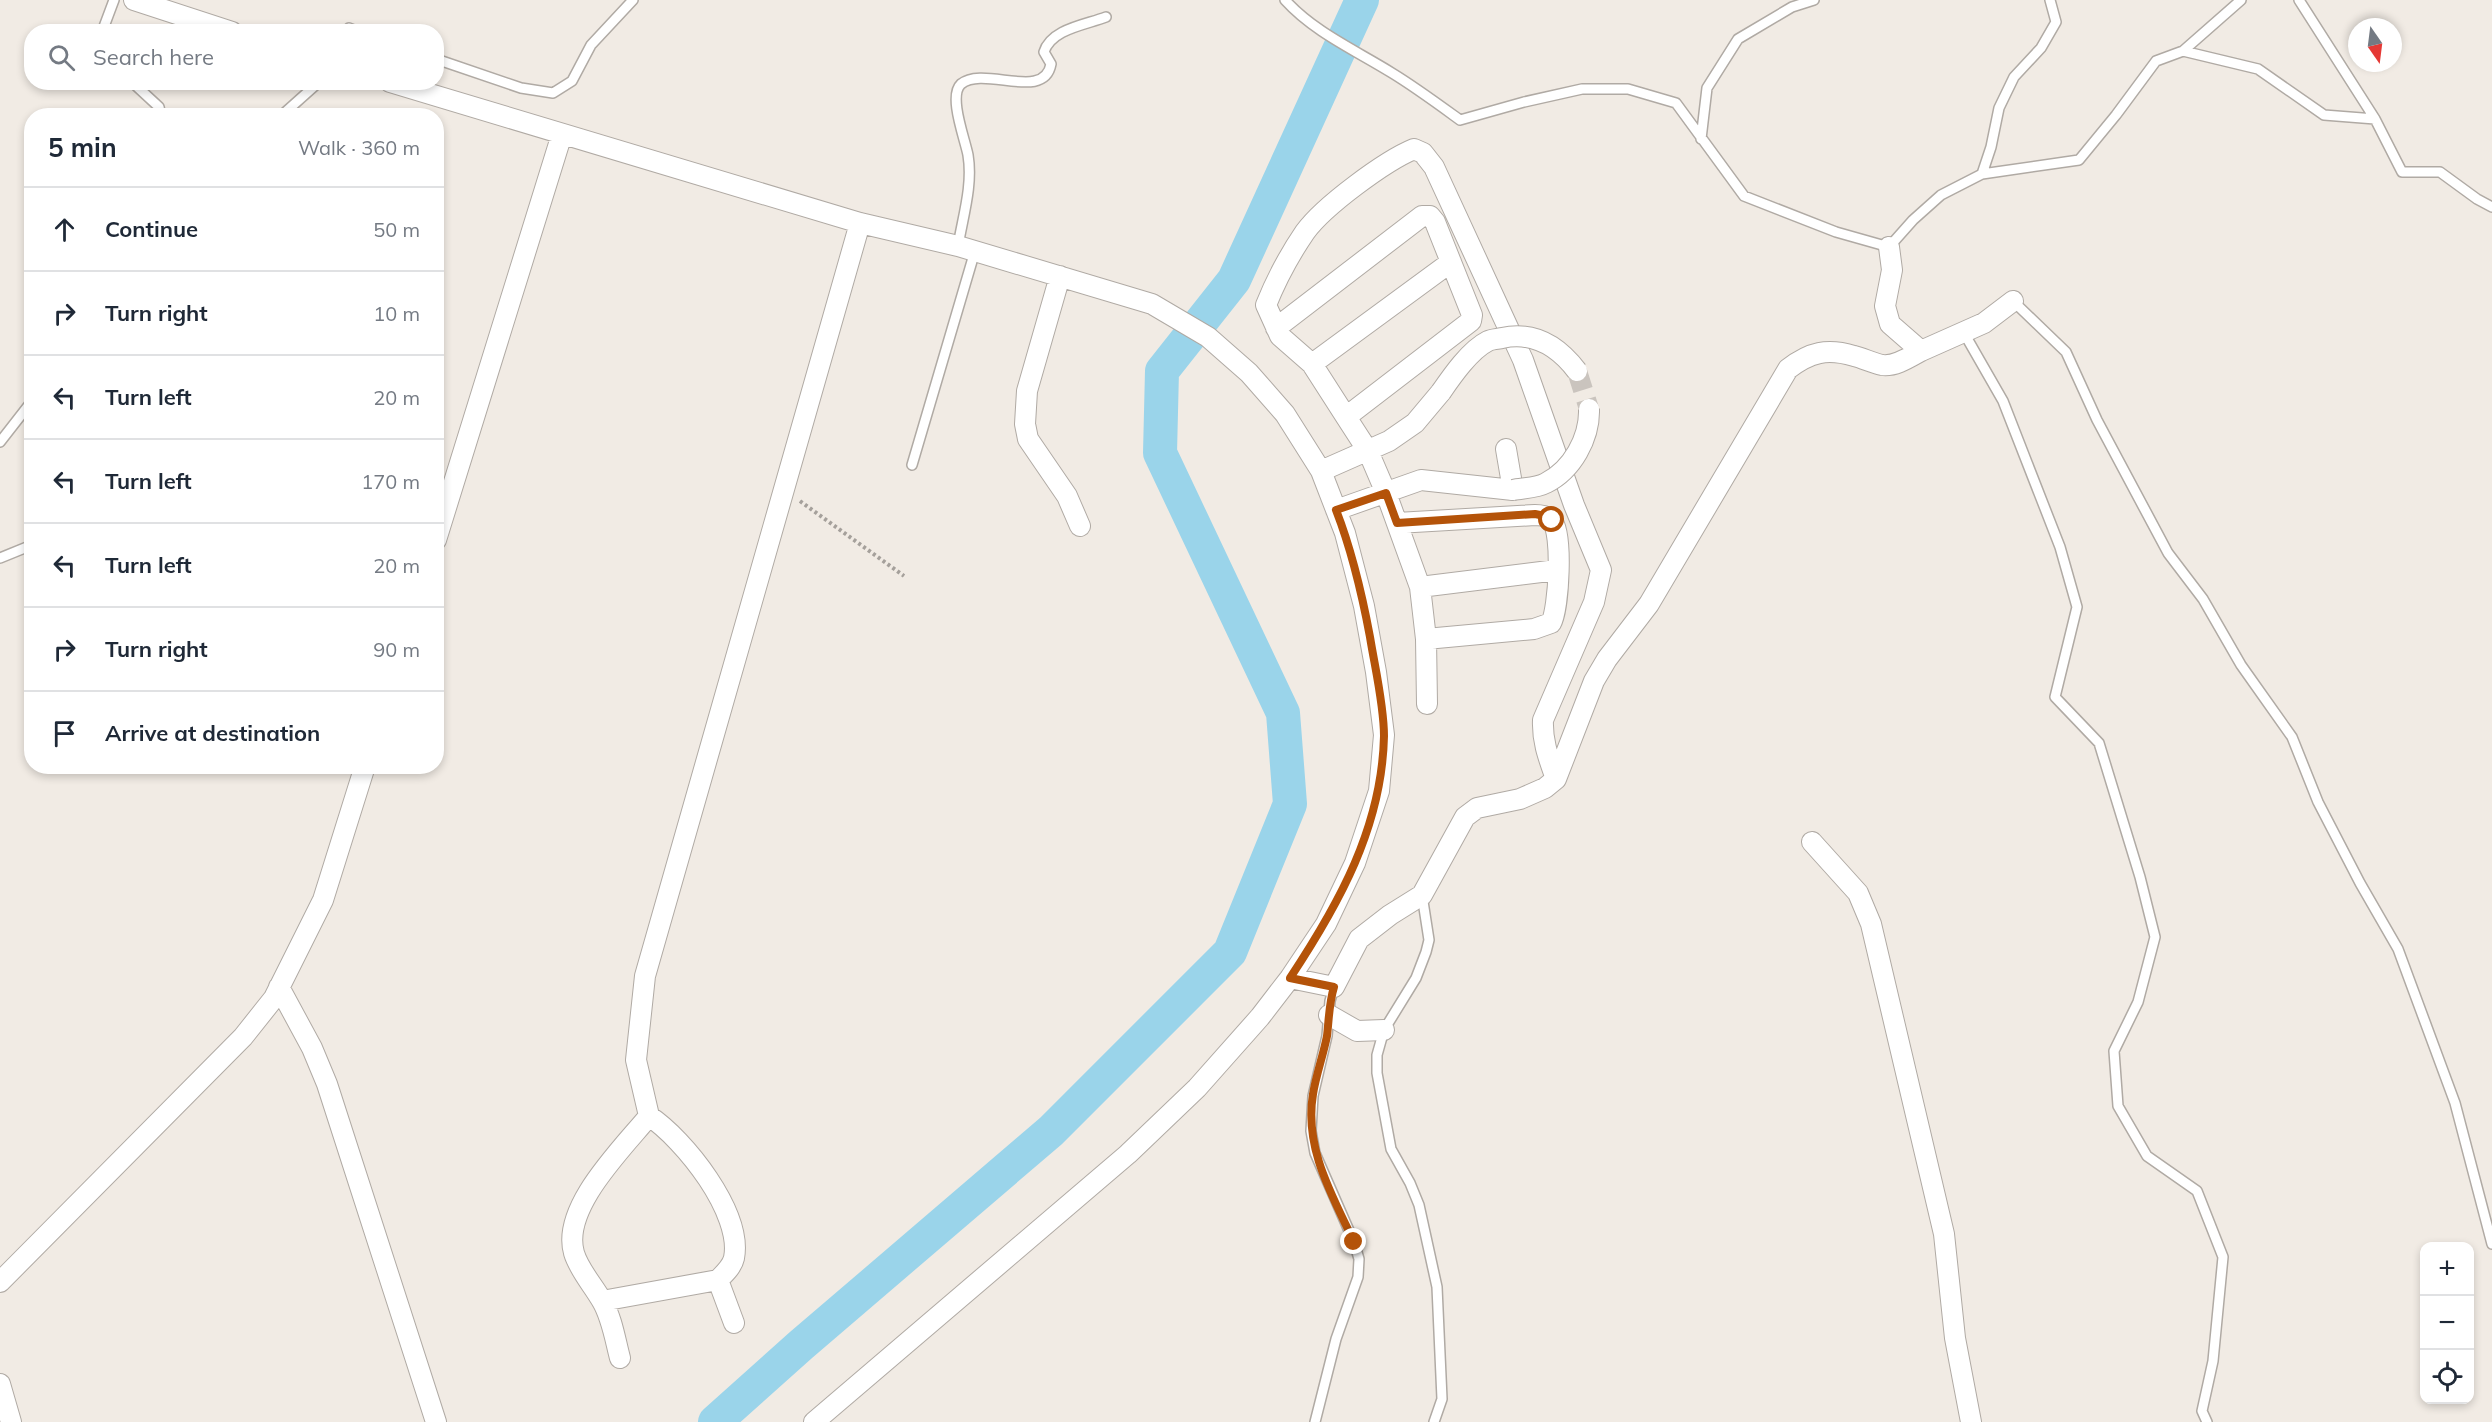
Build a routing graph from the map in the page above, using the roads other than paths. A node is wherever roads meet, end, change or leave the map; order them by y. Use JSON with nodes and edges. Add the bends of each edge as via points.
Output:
{"nodes":[{"id":1,"x":114,"y":0,"type":"edge"},
{"id":2,"x":134,"y":0,"type":"edge"},
{"id":3,"x":633,"y":0,"type":"edge"},
{"id":4,"x":1285,"y":0,"type":"edge"},
{"id":5,"x":1814,"y":0,"type":"edge"},
{"id":6,"x":2050,"y":0,"type":"edge"},
{"id":7,"x":2241,"y":0,"type":"edge"},
{"id":8,"x":2299,"y":0,"type":"edge"},
{"id":9,"x":1106,"y":17,"type":"dead end"},
{"id":10,"x":105,"y":24,"type":"edge"},
{"id":11,"x":208,"y":24,"type":"edge"},
{"id":12,"x":2183,"y":51,"type":"junction"},
{"id":13,"x":444,"y":62,"type":"edge"},
{"id":14,"x":141,"y":90,"type":"edge"},
{"id":15,"x":310,"y":90,"type":"edge"},
{"id":16,"x":416,"y":90,"type":"edge"},
{"id":17,"x":159,"y":108,"type":"edge"},
{"id":18,"x":290,"y":108,"type":"edge"},
{"id":19,"x":2375,"y":119,"type":"junction"},
{"id":20,"x":562,"y":134,"type":"junction"},
{"id":21,"x":1701,"y":139,"type":"junction"},
{"id":22,"x":1982,"y":174,"type":"junction"},
{"id":23,"x":2492,"y":207,"type":"edge"},
{"id":24,"x":860,"y":223,"type":"junction"},
{"id":25,"x":1889,"y":247,"type":"junction"},
{"id":26,"x":966,"y":248,"type":"junction"},
{"id":27,"x":1451,"y":262,"type":"junction"},
{"id":28,"x":1060,"y":276,"type":"junction"},
{"id":29,"x":2013,"y":301,"type":"joint"},
{"id":30,"x":1276,"y":328,"type":"junction"},
{"id":31,"x":1964,"y":333,"type":"junction"},
{"id":32,"x":1922,"y":351,"type":"junction"},
{"id":33,"x":1312,"y":364,"type":"junction"},
{"id":34,"x":1577,"y":371,"type":"tunnel mouth"},
{"id":35,"x":1589,"y":409,"type":"tunnel mouth"},
{"id":36,"x":24,"y":411,"type":"edge"},
{"id":37,"x":1346,"y":417,"type":"junction"},
{"id":38,"x":0,"y":442,"type":"edge"},
{"id":39,"x":1506,"y":449,"type":"dead end"},
{"id":40,"x":1368,"y":451,"type":"junction"},
{"id":41,"x":912,"y":465,"type":"dead end"},
{"id":42,"x":1321,"y":471,"type":"junction"},
{"id":43,"x":1513,"y":490,"type":"junction"},
{"id":44,"x":1386,"y":493,"type":"junction"},
{"id":45,"x":1336,"y":510,"type":"junction"},
{"id":46,"x":444,"y":514,"type":"edge"},
{"id":47,"x":1397,"y":523,"type":"junction"},
{"id":48,"x":1080,"y":526,"type":"dead end"},
{"id":49,"x":24,"y":548,"type":"edge"},
{"id":50,"x":0,"y":558,"type":"edge"},
{"id":51,"x":1557,"y":570,"type":"junction"},
{"id":52,"x":1420,"y":587,"type":"junction"},
{"id":53,"x":1426,"y":639,"type":"junction"},
{"id":54,"x":1427,"y":704,"type":"dead end"},
{"id":55,"x":362,"y":774,"type":"edge"},
{"id":56,"x":1556,"y":779,"type":"junction"},
{"id":57,"x":1812,"y":842,"type":"dead end"},
{"id":58,"x":1422,"y":895,"type":"junction"},
{"id":59,"x":1290,"y":978,"type":"junction"},
{"id":60,"x":279,"y":987,"type":"junction"},
{"id":61,"x":1334,"y":987,"type":"junction"},
{"id":62,"x":1329,"y":1015,"type":"junction"},
{"id":63,"x":1384,"y":1030,"type":"junction"},
{"id":64,"x":649,"y":1116,"type":"junction"},
{"id":65,"x":2492,"y":1244,"type":"edge"},
{"id":66,"x":718,"y":1280,"type":"junction"},
{"id":67,"x":0,"y":1282,"type":"edge"},
{"id":68,"x":602,"y":1301,"type":"junction"},
{"id":69,"x":734,"y":1323,"type":"dead end"},
{"id":70,"x":620,"y":1358,"type":"dead end"},
{"id":71,"x":0,"y":1384,"type":"edge"},
{"id":72,"x":11,"y":1422,"type":"edge"},
{"id":73,"x":436,"y":1422,"type":"edge"},
{"id":74,"x":814,"y":1422,"type":"edge"},
{"id":75,"x":1315,"y":1422,"type":"edge"},
{"id":76,"x":1434,"y":1422,"type":"edge"},
{"id":77,"x":1971,"y":1422,"type":"edge"},
{"id":78,"x":2207,"y":1422,"type":"edge"}],
"edges":[{"from":1,"to":10,"type":"lane"},
{"from":2,"to":11,"type":"street"},
{"from":3,"to":13,"type":"lane","via":[[591,45],[572,81],[553,93],[521,88]]},
{"from":4,"to":21,"type":"lane","via":[[1329,36],[1460,120],[1582,89],[1628,89],[1676,103]]},
{"from":5,"to":21,"type":"lane","via":[[1792,7],[1738,39],[1707,88]]},
{"from":6,"to":22,"type":"lane","via":[[2056,22],[2041,48],[2014,77],[1999,108]]},
{"from":7,"to":12,"type":"lane"},
{"from":8,"to":19,"type":"lane"},
{"from":9,"to":26,"type":"lane","via":[[1058,34],[1047,43],[1044,52],[1051,64],[1043,79],[969,80],[955,93],[970,182]]},
{"from":12,"to":19,"type":"lane","via":[[2258,69],[2324,115]]},
{"from":12,"to":22,"type":"lane","via":[[2156,61],[2079,160]]},
{"from":14,"to":17,"type":"lane"},
{"from":15,"to":18,"type":"lane"},
{"from":16,"to":20,"type":"street"},
{"from":19,"to":23,"type":"lane","via":[[2402,172],[2440,172]]},
{"from":20,"to":24,"type":"street"},
{"from":20,"to":46,"type":"street"},
{"from":21,"to":25,"type":"lane","via":[[1744,196],[1836,232]]},
{"from":22,"to":25,"type":"lane","via":[[1941,195]]},
{"from":24,"to":26,"type":"street"},
{"from":24,"to":64,"type":"street","via":[[645,976],[636,1060]]},
{"from":25,"to":32,"type":"street","via":[[1892,270],[1884,306],[1890,324]]},
{"from":26,"to":28,"type":"street"},
{"from":26,"to":41,"type":"lane"},
{"from":27,"to":30,"type":"street","via":[[1435,222],[1430,216],[1422,216]]},
{"from":27,"to":33,"type":"street"},
{"from":27,"to":37,"type":"street","via":[[1472,321]]},
{"from":28,"to":42,"type":"street","via":[[1152,304],[1208,337],[1249,373],[1285,414]]},
{"from":28,"to":48,"type":"street","via":[[1027,391],[1024,424],[1028,440],[1068,496]]},
{"from":29,"to":31,"type":"street"},
{"from":29,"to":65,"type":"lane","via":[[2066,352],[2097,420],[2168,553],[2204,599],[2241,665],[2292,737],[2318,802],[2398,949],[2455,1103]]},
{"from":30,"to":33,"type":"street"},
{"from":30,"to":56,"type":"street","via":[[1266,305],[1306,231],[1332,205],[1397,156],[1414,149],[1423,153],[1434,167],[1523,360],[1601,570],[1594,602],[1543,720],[1545,750]]},
{"from":31,"to":32,"type":"street"},
{"from":31,"to":78,"type":"lane","via":[[2003,401],[2060,547],[2077,607],[2055,697],[2099,743],[2154,937],[2138,1002],[2114,1051],[2118,1106],[2147,1156],[2197,1191],[2223,1257],[2213,1361],[2202,1412]]},
{"from":32,"to":56,"type":"street","via":[[1883,365],[1837,352],[1821,352],[1803,357],[1788,369],[1649,604],[1594,681]]},
{"from":33,"to":37,"type":"street"},
{"from":34,"to":40,"type":"street","bridge":true,"via":[[1550,343],[1518,334],[1488,341],[1460,366],[1415,423]]},
{"from":35,"to":43,"type":"street","bridge":true,"via":[[1590,423],[1570,465],[1545,483]]},
{"from":36,"to":38,"type":"lane"},
{"from":37,"to":40,"type":"street"},
{"from":39,"to":43,"type":"street"},
{"from":40,"to":42,"type":"street"},
{"from":40,"to":44,"type":"street"},
{"from":42,"to":45,"type":"street"},
{"from":43,"to":44,"type":"street","via":[[1421,480]]},
{"from":44,"to":45,"type":"street"},
{"from":44,"to":47,"type":"street"},
{"from":45,"to":59,"type":"street","via":[[1364,606],[1376,672],[1384,735],[1379,791],[1344,891]]},
{"from":47,"to":51,"type":"street","via":[[1545,516],[1556,528]]},
{"from":47,"to":52,"type":"street"},
{"from":49,"to":50,"type":"lane"},
{"from":51,"to":52,"type":"street"},
{"from":51,"to":53,"type":"street","via":[[1556,610],[1551,623]]},
{"from":52,"to":53,"type":"street"},
{"from":53,"to":54,"type":"street"},
{"from":55,"to":60,"type":"street","via":[[322,900]]},
{"from":56,"to":58,"type":"street","via":[[1520,799],[1477,808],[1465,817]]},
{"from":57,"to":77,"type":"street","via":[[1858,893],[1872,924],[1944,1234],[1955,1338]]},
{"from":58,"to":61,"type":"street","via":[[1359,939]]},
{"from":58,"to":63,"type":"lane","via":[[1429,940],[1426,952],[1416,978]]},
{"from":59,"to":61,"type":"street"},
{"from":59,"to":74,"type":"street","via":[[1197,1088],[1128,1154]]},
{"from":60,"to":67,"type":"street","via":[[243,1036]]},
{"from":60,"to":73,"type":"street","via":[[327,1084]]},
{"from":61,"to":62,"type":"lane"},
{"from":62,"to":63,"type":"street","via":[[1357,1031]]},
{"from":62,"to":75,"type":"lane","via":[[1312,1096],[1311,1131],[1315,1153],[1359,1259],[1358,1277],[1336,1339]]},
{"from":63,"to":76,"type":"lane","via":[[1377,1055],[1384,1122],[1391,1149],[1419,1205],[1437,1287],[1442,1399]]},
{"from":64,"to":66,"type":"street","via":[[690,1153],[729,1216],[735,1237],[734,1260]]},
{"from":64,"to":68,"type":"street","via":[[585,1195],[572,1226],[574,1252]]},
{"from":66,"to":68,"type":"street"},
{"from":66,"to":69,"type":"street"},
{"from":68,"to":70,"type":"street"},
{"from":71,"to":72,"type":"street"}]}
